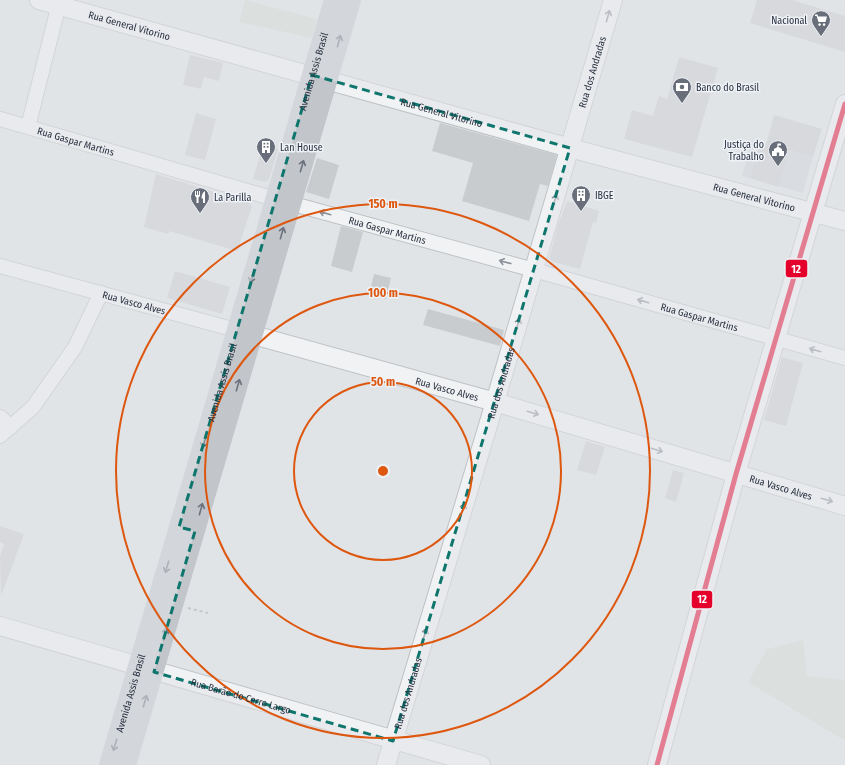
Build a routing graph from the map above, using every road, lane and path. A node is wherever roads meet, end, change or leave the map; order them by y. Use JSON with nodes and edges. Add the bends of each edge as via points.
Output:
{"nodes":[{"id":1,"x":39,"y":0,"type":"edge"},
{"id":2,"x":334,"y":0,"type":"edge"},
{"id":3,"x":351,"y":0,"type":"edge"},
{"id":4,"x":613,"y":0,"type":"edge"},
{"id":5,"x":59,"y":3,"type":"edge"},
{"id":6,"x":320,"y":77,"type":"junction"},
{"id":7,"x":845,"y":104,"type":"edge"},
{"id":8,"x":0,"y":119,"type":"edge"},
{"id":9,"x":28,"y":127,"type":"junction"},
{"id":10,"x":570,"y":148,"type":"junction"},
{"id":11,"x":283,"y":201,"type":"junction"},
{"id":12,"x":814,"y":213,"type":"junction"},
{"id":13,"x":845,"y":221,"type":"edge"},
{"id":14,"x":0,"y":266,"type":"edge"},
{"id":15,"x":534,"y":270,"type":"junction"},
{"id":16,"x":101,"y":293,"type":"junction"},
{"id":17,"x":244,"y":332,"type":"junction"},
{"id":18,"x":775,"y":339,"type":"junction"},
{"id":19,"x":845,"y":358,"type":"edge"},
{"id":20,"x":495,"y":402,"type":"junction"},
{"id":21,"x":0,"y":417,"type":"edge"},
{"id":22,"x":11,"y":427,"type":"junction"},
{"id":23,"x":0,"y":436,"type":"edge"},
{"id":24,"x":736,"y":474,"type":"junction"},
{"id":25,"x":845,"y":506,"type":"edge"},
{"id":26,"x":187,"y":529,"type":"junction"},
{"id":27,"x":173,"y":605,"type":"junction"},
{"id":28,"x":208,"y":613,"type":"dead end"},
{"id":29,"x":0,"y":626,"type":"edge"},
{"id":30,"x":146,"y":669,"type":"junction"},
{"id":31,"x":393,"y":740,"type":"junction"},
{"id":32,"x":109,"y":765,"type":"edge"},
{"id":33,"x":126,"y":765,"type":"edge"},
{"id":34,"x":386,"y":765,"type":"edge"},
{"id":35,"x":481,"y":765,"type":"edge"},
{"id":36,"x":657,"y":765,"type":"edge"}],
"edges":[{"from":1,"to":5,"type":"street","name":"Rua General Vitorino"},
{"from":2,"to":6,"type":"main road","name":"Avenida Assis Brasil"},
{"from":6,"to":3,"type":"main road","name":"Avenida Assis Brasil","one_way":true},
{"from":10,"to":4,"type":"street","name":"Rua dos Andradas","one_way":true},
{"from":5,"to":6,"type":"street","name":"Rua General Vitorino"},
{"from":5,"to":9,"type":"street"},
{"from":6,"to":10,"type":"street","name":"Rua General Vitorino"},
{"from":6,"to":11,"type":"main road","name":"Avenida Assis Brasil"},
{"from":7,"to":12,"type":"street"},
{"from":8,"to":9,"type":"street","name":"Rua Gaspar Martins"},
{"from":9,"to":11,"type":"street","name":"Rua Gaspar Martins"},
{"from":10,"to":12,"type":"street","name":"Rua General Vitorino"},
{"from":15,"to":10,"type":"street","name":"Rua dos Andradas","one_way":true},
{"from":15,"to":11,"type":"street","name":"Rua Gaspar Martins","one_way":true},
{"from":11,"to":17,"type":"main road","name":"Avenida Assis Brasil"},
{"from":12,"to":13,"type":"street","name":"Rua General Vitorino"},
{"from":12,"to":18,"type":"street"},
{"from":14,"to":16,"type":"street","name":"Rua Vasco Alves"},
{"from":18,"to":15,"type":"street","name":"Rua Gaspar Martins","one_way":true},
{"from":20,"to":15,"type":"street","name":"Rua dos Andradas","one_way":true},
{"from":16,"to":17,"type":"street","name":"Rua Vasco Alves"},
{"from":16,"to":22,"type":"street","via":[[75,347],[33,407]]},
{"from":17,"to":20,"type":"street","name":"Rua Vasco Alves"},
{"from":17,"to":26,"type":"main road","name":"Avenida Assis Brasil"},
{"from":19,"to":18,"type":"street","name":"Rua Gaspar Martins","one_way":true},
{"from":18,"to":24,"type":"street"},
{"from":20,"to":24,"type":"street","name":"Rua Vasco Alves","one_way":true},
{"from":31,"to":20,"type":"street","name":"Rua dos Andradas","one_way":true},
{"from":21,"to":22,"type":"street"},
{"from":22,"to":23,"type":"street"},
{"from":24,"to":25,"type":"street","name":"Rua Vasco Alves","one_way":true},
{"from":24,"to":36,"type":"street"},
{"from":26,"to":27,"type":"main road","name":"Avenida Assis Brasil"},
{"from":26,"to":30,"type":"main road","name":"Avenida Assis Brasil","one_way":true},
{"from":27,"to":28,"type":"path"},
{"from":30,"to":27,"type":"main road","name":"Avenida Assis Brasil","one_way":true},
{"from":29,"to":30,"type":"street","name":"Rua Barão do Cerro Largo"},
{"from":30,"to":31,"type":"street","name":"Rua Barão do Cerro Largo"},
{"from":30,"to":32,"type":"main road","name":"Avenida Assis Brasil","one_way":true},
{"from":33,"to":30,"type":"main road","name":"Avenida Assis Brasil","one_way":true},
{"from":31,"to":34,"type":"street","name":"Rua dos Andradas"},
{"from":31,"to":35,"type":"street","name":"Rua Barão do Cerro Largo"}]}
